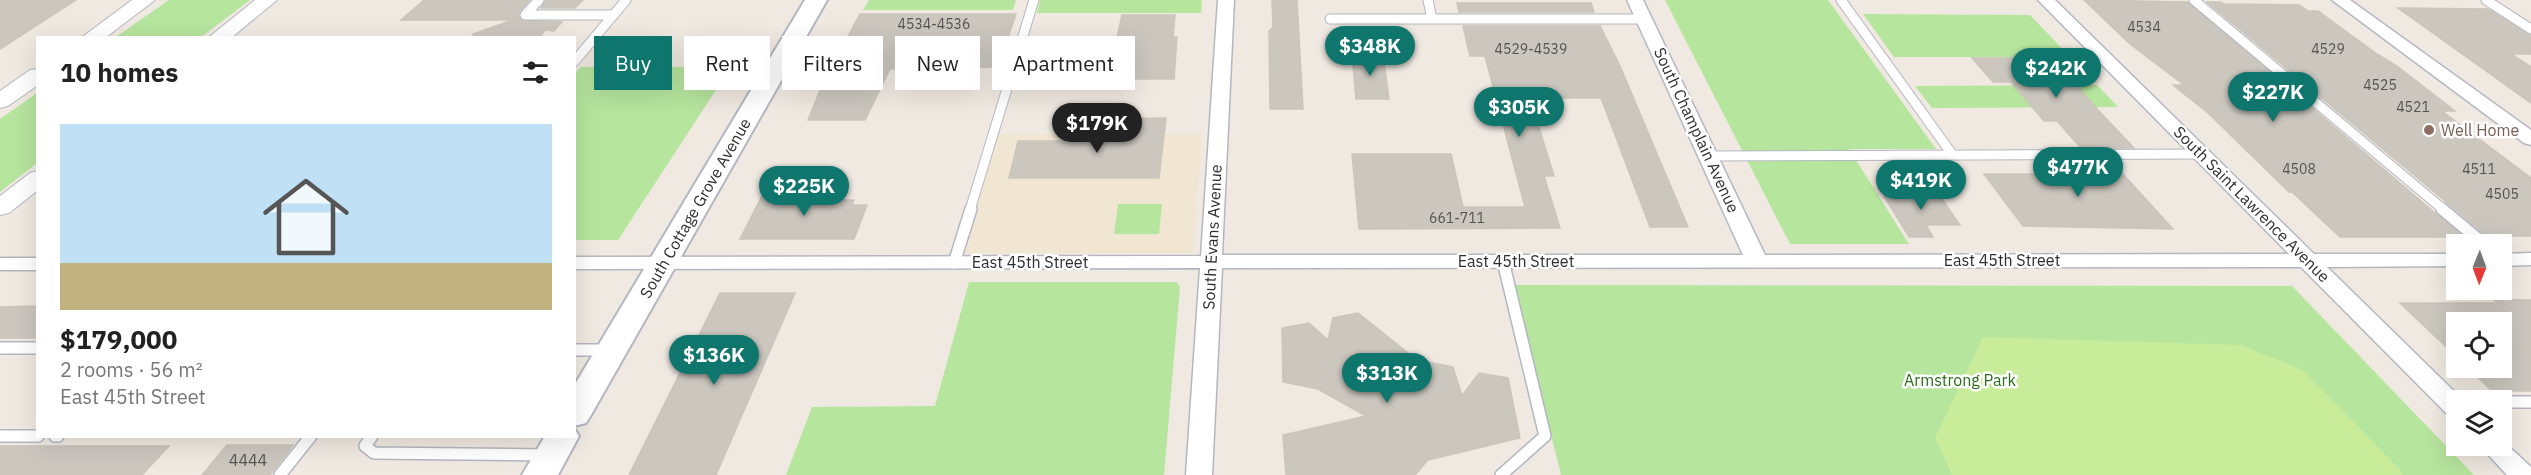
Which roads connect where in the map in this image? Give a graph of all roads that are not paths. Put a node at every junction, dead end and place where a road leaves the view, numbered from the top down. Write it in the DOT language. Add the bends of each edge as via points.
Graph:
graph roads {
  1 [pos="145,0"];
  2 [pos="267,0"];
  3 [pos="539,0"];
  4 [pos="626,0"];
  5 [pos="816,0"];
  6 [pos="1034,0"];
  7 [pos="1226,0"];
  8 [pos="1428,0"];
  9 [pos="1635,0"];
  10 [pos="1841,0"];
  11 [pos="2046,0"];
  12 [pos="2193,0"];
  13 [pos="2340,0"];
  14 [pos="2486,0"];
  15 [pos="614,15"];
  16 [pos="1644,18"];
  17 [pos="1432,19"];
  18 [pos="1330,20"];
  19 [pos="2531,28"];
  20 [pos="94,36"];
  21 [pos="221,36"];
  22 [pos="576,60"];
  23 [pos="36,76"];
  24 [pos="0,101"];
  25 [pos="2531,139"];
  26 [pos="1952,154"];
  27 [pos="2202,154"];
  28 [pos="1710,156"];
  29 [pos="36,180"];
  30 [pos="0,208"];
  31 [pos="2472,234"];
  32 [pos="2307,260"];
  33 [pos="2446,260"];
  34 [pos="2512,260"];
  35 [pos="2531,260"];
  36 [pos="1503,261"];
  37 [pos="1757,261"];
  38 [pos="1211,262"];
  39 [pos="576,263"];
  40 [pos="663,263"];
  41 [pos="954,263"];
  42 [pos="0,264"];
  43 [pos="36,264"];
  44 [pos="0,348"];
  45 [pos="36,348"];
  46 [pos="576,350"];
  47 [pos="612,350"];
  48 [pos="2446,395"];
  49 [pos="2512,402"];
  50 [pos="2531,402"];
  51 [pos="578,405"];
  52 [pos="0,436"];
  53 [pos="36,436"];
  54 [pos="309,438"];
  55 [pos="371,438"];
  56 [pos="551,456"];
  57 [pos="2503,456"];
  58 [pos="280,475"];
  59 [pos="1199,475"];
  60 [pos="1501,475"];
  61 [pos="2523,475"];
  1 -- 20 [label="street"];
  2 -- 21 [label="street"];
  3 -- 15 [label="lane" via="525,15"];
  4 -- 15 [label="lane"];
  5 -- 40 [label="main road, South Cottage Grove Avenue"];
  6 -- 41 [label="lane"];
  7 -- 38 [label="street, South Evans Avenue"];
  8 -- 17 [label="lane"];
  9 -- 16 [label="street, South Champlain Avenue"];
  10 -- 26 [label="lane"];
  11 -- 27 [label="street, South Saint Lawrence Avenue"];
  12 -- 31 [label="lane"];
  13 -- 25 [label="street"];
  14 -- 19 [label="lane"];
  15 -- 22 [label="lane"];
  16 -- 17 [label="lane"];
  16 -- 28 [label="street, South Champlain Avenue"];
  17 -- 18 [label="lane"];
  23 -- 24 [label="street"];
  26 -- 27 [label="lane"];
  26 -- 28 [label="lane"];
  27 -- 32 [label="street, South Saint Lawrence Avenue"];
  28 -- 37 [label="street, South Champlain Avenue"];
  29 -- 30 [label="street"];
  32 -- 33 [label="street, East 45th Street"];
  32 -- 37 [label="street, East 45th Street"];
  32 -- 48 [label="street, South Saint Lawrence Avenue"];
  34 -- 35 [label="street"];
  36 -- 37 [label="street, East 45th Street"];
  36 -- 38 [label="street, East 45th Street"];
  36 -- 60 [label="lane" via="1545,436"];
  38 -- 41 [label="street, East 45th Street"];
  38 -- 59 [label="street, South Evans Avenue"];
  39 -- 40 [label="street, East 45th Street"];
  40 -- 41 [label="street, East 45th Street"];
  40 -- 47 [label="main road, South Cottage Grove Avenue"];
  42 -- 43 [label="street"];
  44 -- 45 [label="lane"];
  46 -- 47 [label="lane"];
  47 -- 51 [label="main road, South Cottage Grove Avenue"];
  49 -- 50 [label="lane"];
  52 -- 53 [label="lane"];
  54 -- 58 [label="lane"];
  55 -- 56 [label="lane" via="365,446 374,453"];
  57 -- 61 [label="street"];
}
